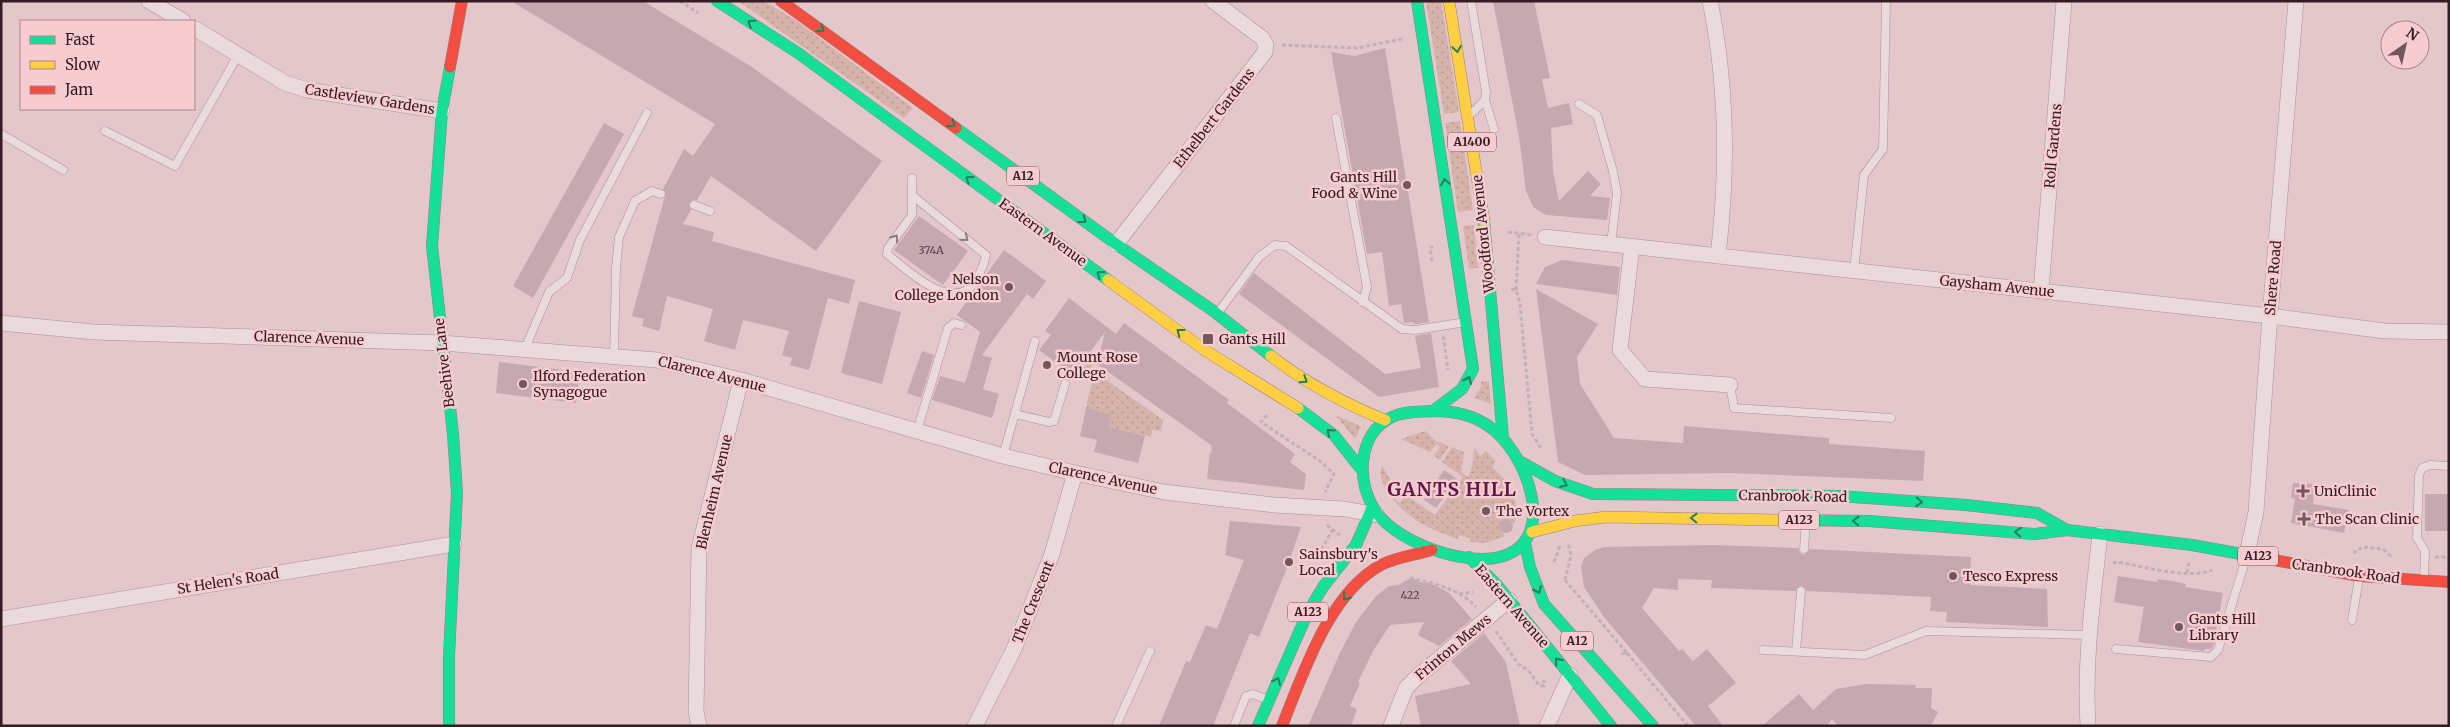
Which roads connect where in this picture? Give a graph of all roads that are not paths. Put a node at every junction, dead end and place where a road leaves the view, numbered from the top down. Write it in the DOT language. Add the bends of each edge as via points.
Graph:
graph roads {
  1 [pos="149,1"];
  2 [pos="462,1"];
  3 [pos="717,1"];
  4 [pos="781,1"];
  5 [pos="1213,1"];
  6 [pos="1417,1"];
  7 [pos="1449,1"];
  8 [pos="1471,1"];
  9 [pos="1710,1"];
  10 [pos="1886,1"];
  11 [pos="2064,1"];
  12 [pos="2296,1"];
  13 [pos="181,20"];
  14 [pos="195,29"];
  15 [pos="238,55"];
  16 [pos="1485,100"];
  17 [pos="1579,104"];
  18 [pos="442,111"];
  19 [pos="646,114"];
  20 [pos="1468,115"];
  21 [pos="1336,118"];
  22 [pos="1494,128"];
  23 [pos="105,131"];
  24 [pos="1,134"];
  25 [pos="63,170"];
  26 [pos="912,178"];
  27 [pos="662,194"];
  28 [pos="914,196"];
  29 [pos="694,205"];
  30 [pos="710,210"];
  31 [pos="1545,237"];
  32 [pos="1116,244"];
  33 [pos="1611,244"];
  34 [pos="1632,246"];
  35 [pos="1718,256"];
  36 [pos="1854,271"];
  37 [pos="2042,291"];
  38 [pos="1363,302"];
  39 [pos="1218,314"];
  40 [pos="2270,316"];
  41 [pos="1467,322"];
  42 [pos="1,323"];
  43 [pos="961,325"];
  44 [pos="2449,332"];
  45 [pos="1035,341"];
  46 [pos="442,343"];
  47 [pos="524,351"];
  48 [pos="614,357"];
  49 [pos="741,380"];
  50 [pos="1065,384"];
  51 [pos="1730,384"];
  52 [pos="1433,411"];
  53 [pos="1015,414"];
  54 [pos="1891,418"];
  55 [pos="1386,420"];
  56 [pos="917,431"];
  57 [pos="1503,438"];
  58 [pos="1003,456"];
  59 [pos="1520,462"];
  60 [pos="2449,466"];
  61 [pos="1360,469"];
  62 [pos="1075,472"];
  63 [pos="1373,513"];
  64 [pos="1806,520"];
  65 [pos="2067,530"];
  66 [pos="1532,532"];
  67 [pos="2100,534"];
  68 [pos="1525,543"];
  69 [pos="454,544"];
  70 [pos="1804,549"];
  71 [pos="1432,550"];
  72 [pos="2247,554"];
  73 [pos="1469,557"];
  74 [pos="2359,576"];
  75 [pos="2424,581"];
  76 [pos="2449,582"];
  77 [pos="1801,591"];
  78 [pos="1509,600"];
  79 [pos="1,619"];
  80 [pos="2352,620"];
  81 [pos="2088,635"];
  82 [pos="2116,649"];
  83 [pos="1763,650"];
  84 [pos="1150,651"];
  85 [pos="1796,652"];
  86 [pos="1570,675"];
  87 [pos="1279,704"];
  88 [pos="449,726"];
  89 [pos="699,726"];
  90 [pos="975,726"];
  91 [pos="1116,726"];
  92 [pos="1234,726"];
  93 [pos="1258,726"];
  94 [pos="1282,726"];
  95 [pos="1390,726"];
  96 [pos="1547,726"];
  97 [pos="1611,726"];
  98 [pos="1653,726"];
  99 [pos="2088,726"];
  1 -- 13 [label="street"];
  2 -- 18 [label="main road, Beehive Lane"];
  61 -- 3 [label="main road, Eastern Avenue / A12, one-way" via="1334,435 1305,412 1206,351 798,53"];
  4 -- 32 [label="main road, A12, one-way"];
  5 -- 32 [label="street, Ethelbert Gardens" via="1262,38 1265,52"];
  41 -- 6 [label="main road, Woodford Avenue / A1400, one-way"];
  7 -- 20 [label="main road, Woodford Avenue / A1400, one-way"];
  8 -- 16 [label="lane"];
  9 -- 35 [label="street" via="1721,78 1724,162"];
  10 -- 36 [label="lane" via="1883,149 1864,175"];
  11 -- 37 [label="street, Roll Gardens"];
  12 -- 40 [label="street, Shere Road"];
  14 -- 15 [label="street, Castleview Gardens"];
  15 -- 18 [label="street, Castleview Gardens" via="285,83 307,90"];
  15 -- 23 [label="lane" via="175,166"];
  16 -- 20 [label="lane" via="1480,108"];
  16 -- 22 [label="lane"];
  17 -- 33 [label="lane" via="1596,115 1614,171 1617,193"];
  18 -- 46 [label="main road, Beehive Lane" via="432,246"];
  19 -- 47 [label="lane" via="580,240 567,278 550,292"];
  20 -- 57 [label="main road, Woodford Avenue / A1400" via="1485,229"];
  21 -- 38 [label="lane" via="1367,287"];
  24 -- 25 [label="lane"];
  26 -- 28 [label="lane"];
  27 -- 48 [label="lane" via="652,191 635,201 619,237"];
  28 -- 28 [label="lane, one-way" via="986,255 973,285 964,294 950,295 938,290 887,254 912,215"];
  29 -- 30 [label="lane"];
  31 -- 33 [label="street, Gaysham Avenue"];
  32 -- 39 [label="main road, A12"];
  33 -- 34 [label="street, Gaysham Avenue"];
  34 -- 35 [label="street, Gaysham Avenue"];
  34 -- 51 [label="street" via="1620,350 1645,379"];
  35 -- 36 [label="street, Gaysham Avenue"];
  36 -- 37 [label="street, Gaysham Avenue"];
  37 -- 40 [label="street, Gaysham Avenue"];
  38 -- 39 [label="lane" via="1286,246 1275,245 1259,257"];
  38 -- 41 [label="lane" via="1402,329"];
  39 -- 55 [label="main road, A12, one-way" via="1301,378 1343,403"];
  40 -- 44 [label="street, Gaysham Avenue" via="2385,331"];
  40 -- 72 [label="street, Shere Road" via="2256,512"];
  52 -- 41 [label="main road, Woodford Avenue / A1400, one-way" via="1455,397 1470,379 1473,369"];
  42 -- 46 [label="street, Clarence Avenue" via="94,332"];
  43 -- 56 [label="lane" via="954,324 948,328"];
  45 -- 53 [label="lane"];
  46 -- 47 [label="street, Clarence Avenue"];
  46 -- 69 [label="main road, Beehive Lane" via="457,493"];
  47 -- 48 [label="street, Clarence Avenue"];
  48 -- 49 [label="street, Clarence Avenue" via="679,364"];
  49 -- 56 [label="street, Clarence Avenue"];
  49 -- 89 [label="street, Blenheim Avenue" via="698,548 696,711"];
  50 -- 53 [label="lane" via="1054,420 1049,422"];
  51 -- 54 [label="lane" via="1734,408"];
  52 -- 55 [label="main road" via="1404,414"];
  52 -- 57 [label="main road" via="1450,411 1478,419"];
  53 -- 58 [label="lane"];
  55 -- 61 [label="main road" via="1368,444"];
  56 -- 58 [label="street, Clarence Avenue"];
  57 -- 59 [label="main road"];
  58 -- 62 [label="street, Clarence Avenue"];
  59 -- 65 [label="main road, Cranbrook Road / A123, one-way" via="1551,479 1593,494 1839,496 1966,505 2037,513"];
  59 -- 66 [label="main road" via="1533,510"];
  60 -- 75 [label="lane" via="2430,465 2422,468 2419,475 2417,538 2425,551"];
  61 -- 63 [label="main road, A12"];
  62 -- 63 [label="street, Clarence Avenue" via="1164,492"];
  62 -- 90 [label="street, The Crescent" via="1048,563 1014,649"];
  63 -- 71 [label="main road" via="1404,536"];
  87 -- 63 [label="main road, A123, one-way" via="1308,612 1323,587 1348,557"];
  65 -- 64 [label="main road, Cranbrook Road / A123, one-way" via="2035,534 1869,521"];
  64 -- 66 [label="main road, Cranbrook Road / A123, one-way" via="1606,517"];
  64 -- 70 [label="lane"];
  65 -- 67 [label="main road, Cranbrook Road / A123"];
  66 -- 68 [label="main road"];
  67 -- 72 [label="main road, Cranbrook Road / A123"];
  67 -- 81 [label="street"];
  68 -- 73 [label="main road" via="1502,557 1484,560"];
  68 -- 98 [label="main road, Eastern Avenue / A12, one-way" via="1544,604"];
  69 -- 79 [label="street, St Helen's Road"];
  69 -- 88 [label="main road, Beehive Lane"];
  71 -- 73 [label="main road"];
  71 -- 87 [label="main road, A123, one-way" via="1381,565 1354,586"];
  72 -- 74 [label="main road, Cranbrook Road / A123"];
  72 -- 82 [label="lane" via="2214,656"];
  73 -- 78 [label="main road, Eastern Avenue / A12"];
  74 -- 75 [label="main road, Cranbrook Road / A123"];
  74 -- 80 [label="lane"];
  75 -- 76 [label="main road, Cranbrook Road / A123"];
  77 -- 85 [label="lane"];
  86 -- 78 [label="main road, Eastern Avenue / A12, one-way"];
  78 -- 95 [label="street, Frinton Mews" via="1489,621 1406,688"];
  81 -- 85 [label="lane" via="1926,631 1865,655"];
  81 -- 99 [label="street"];
  83 -- 85 [label="lane"];
  84 -- 91 [label="lane"];
  86 -- 96 [label="street"];
  86 -- 97 [label="main road, Eastern Avenue / A12"];
  87 -- 92 [label="lane" via="1253,694 1246,696"];
  87 -- 93 [label="main road, A123"];
  87 -- 94 [label="main road, A123"];
}
